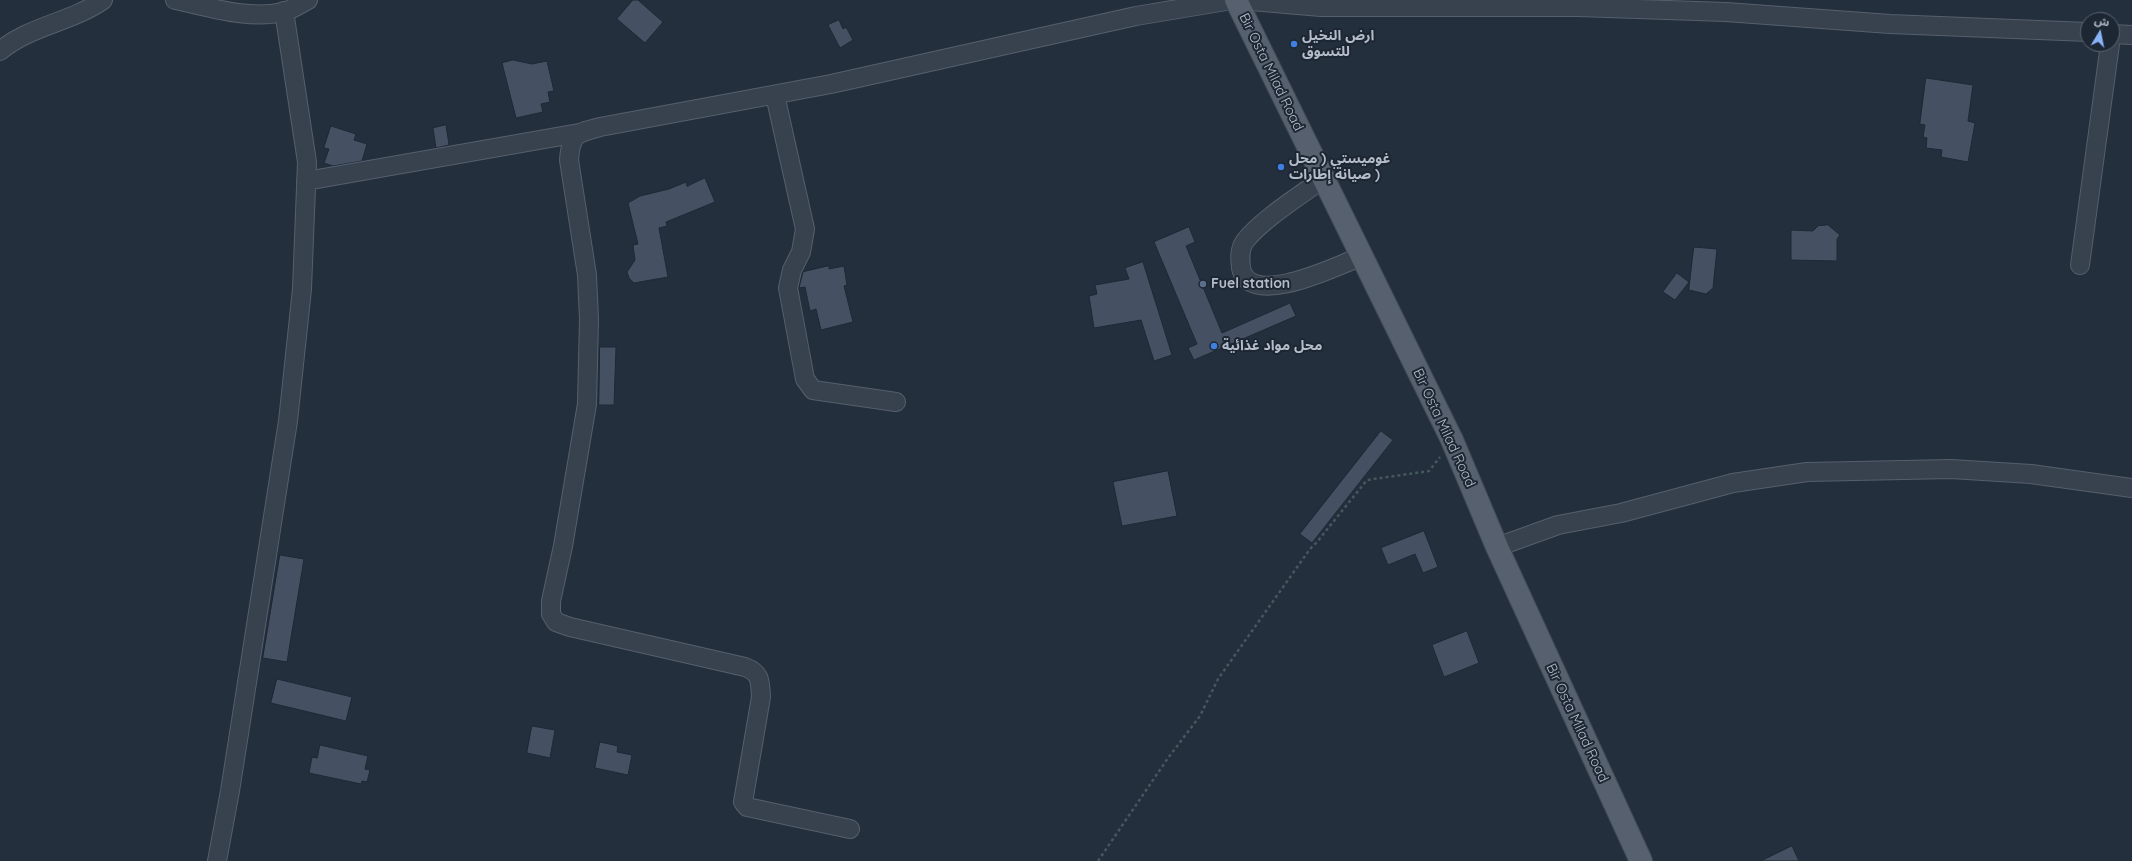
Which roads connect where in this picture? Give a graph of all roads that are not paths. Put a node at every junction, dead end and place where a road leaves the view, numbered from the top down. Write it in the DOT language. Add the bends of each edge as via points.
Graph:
graph roads {
  1 [pos="102,0"];
  2 [pos="175,0"];
  3 [pos="308,0"];
  4 [pos="1232,0"];
  5 [pos="1236,0"];
  6 [pos="1240,0"];
  7 [pos="1751,7"];
  8 [pos="284,11"];
  9 [pos="2080,32"];
  10 [pos="2120,34"];
  11 [pos="2132,34"];
  12 [pos="0,51"];
  13 [pos="2109,52"];
  14 [pos="775,95"];
  15 [pos="579,133"];
  16 [pos="1324,178"];
  17 [pos="306,181"];
  18 [pos="1362,256"];
  19 [pos="2080,264"];
  20 [pos="896,402"];
  21 [pos="2132,488"];
  22 [pos="1497,547"];
  23 [pos="850,829"];
  24 [pos="216,861"];
  25 [pos="1641,861"];
  1 -- 12 [label="street" via="86,10 17,40"];
  2 -- 8 [label="street" via="243,14 263,15"];
  3 -- 8 [label="street"];
  4 -- 14 [label="street" via="1136,16"];
  5 -- 16 [label="main road, Bir Osta Milad Road"];
  6 -- 7 [label="street" via="1321,7"];
  7 -- 9 [label="street" via="1890,24"];
  8 -- 17 [label="street" via="307,162"];
  10 -- 11 [label="street"];
  13 -- 19 [label="street"];
  14 -- 15 [label="street"];
  14 -- 20 [label="street" via="805,228 801,252 792,270 788,288 805,379 813,390"];
  15 -- 17 [label="street"];
  15 -- 23 [label="street" via="570,144 569,160 587,275 590,319 587,404 551,601 551,614 556,622 570,627 745,666 755,671 760,682 760,697 743,802 747,807"];
  16 -- 18 [label="main road, Bir Osta Milad Road"];
  16 -- 18 [label="street" via="1254,232 1244,243 1239,256 1242,271 1252,283 1282,286"];
  17 -- 24 [label="street" via="302,289 288,421 230,791"];
  18 -- 22 [label="main road, Bir Osta Milad Road" via="1452,440"];
  21 -- 22 [label="street" via="2031,474 1951,469 1807,472 1733,483 1621,513 1558,525"];
  22 -- 25 [label="main road, Bir Osta Milad Road"];
}
